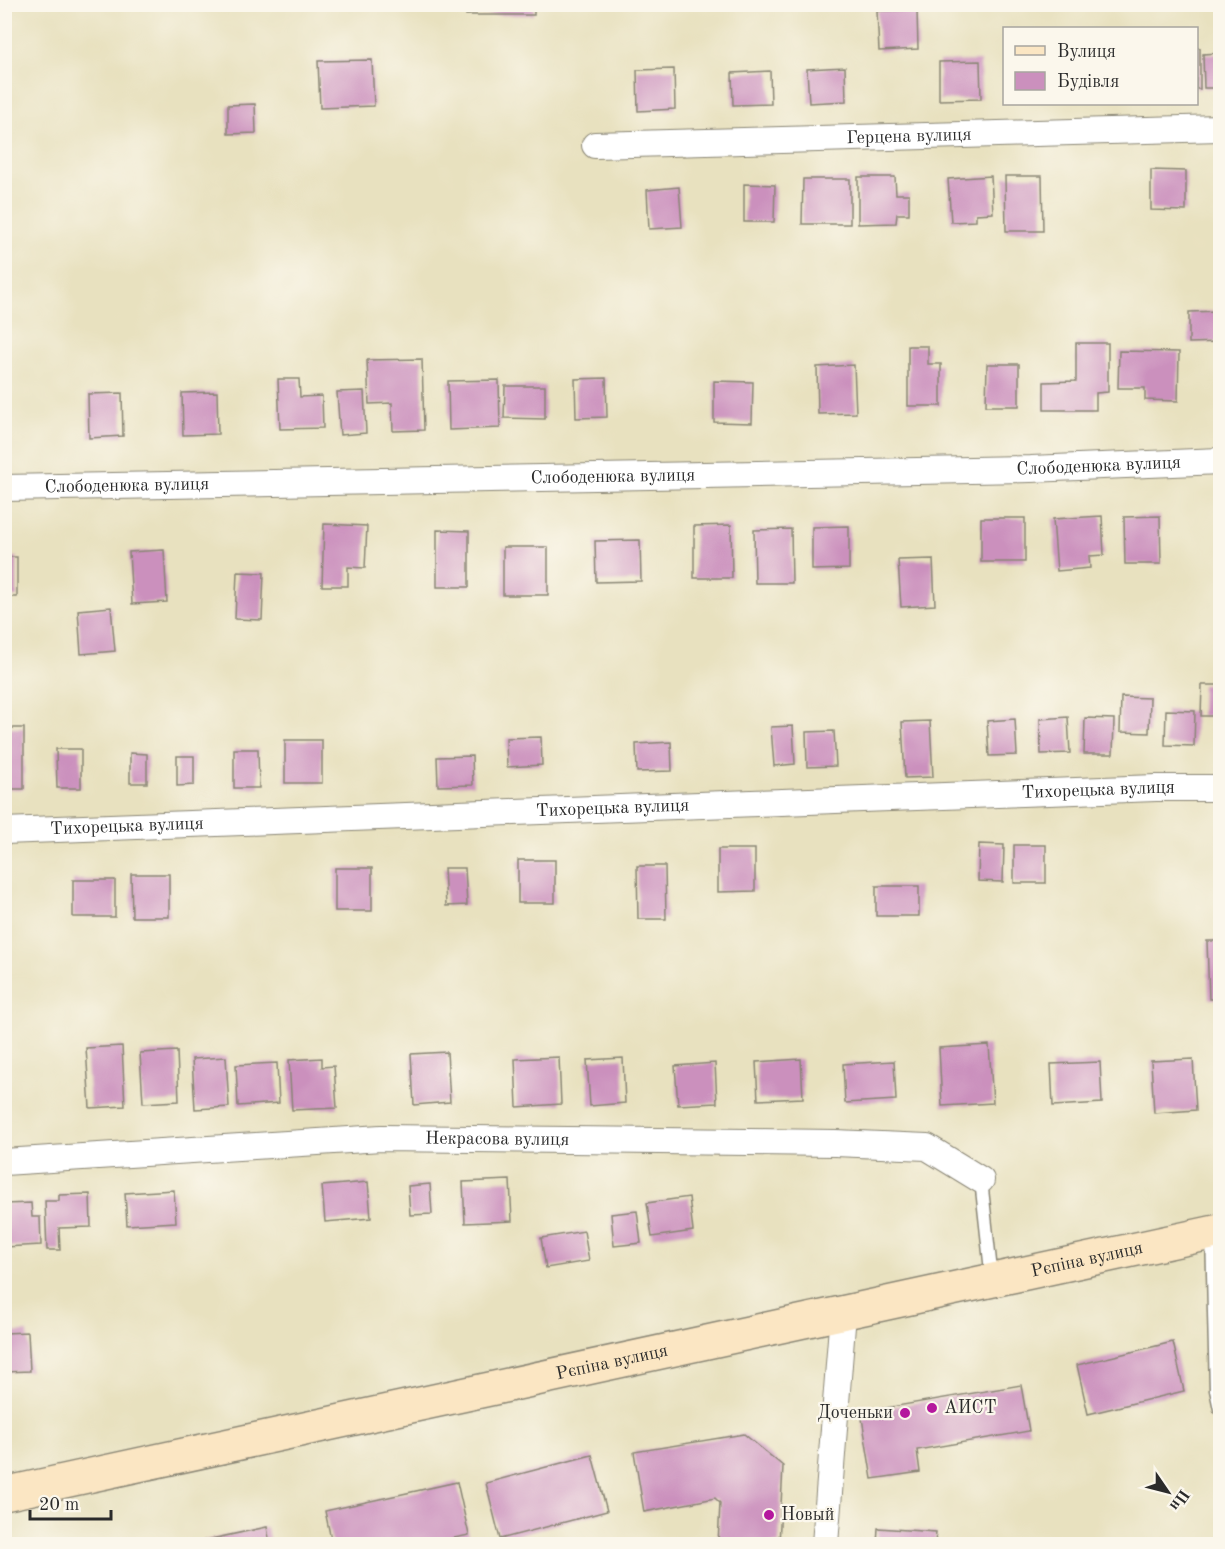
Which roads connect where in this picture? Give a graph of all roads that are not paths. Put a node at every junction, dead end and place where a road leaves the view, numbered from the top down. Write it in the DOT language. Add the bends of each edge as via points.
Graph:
graph roads {
  1 [pos="1221,128"];
  2 [pos="595,146"];
  3 [pos="1221,461"];
  4 [pos="4,488"];
  5 [pos="1221,788"];
  6 [pos="4,831"];
  7 [pos="4,1162"];
  8 [pos="981,1180"];
  9 [pos="1216,1232"];
  10 [pos="992,1281"];
  11 [pos="843,1313"];
  12 [pos="1221,1409"];
  13 [pos="4,1494"];
  14 [pos="825,1545"];
  1 -- 2 [label="street, Герцена вулиця"];
  3 -- 4 [label="street, Слободенюка вулиця" via="1019,469"];
  5 -- 6 [label="street, Тихорецька вулиця"];
  7 -- 8 [label="street, Некрасова вулиця" via="381,1138 835,1143 927,1147"];
  8 -- 10 [label="lane"];
  9 -- 10 [label="street, Рєпіна вулиця"];
  9 -- 12 [label="lane" via="1216,1390"];
  10 -- 11 [label="street, Рєпіна вулиця"];
  11 -- 13 [label="street, Рєпіна вулиця"];
  11 -- 14 [label="street"];
}
